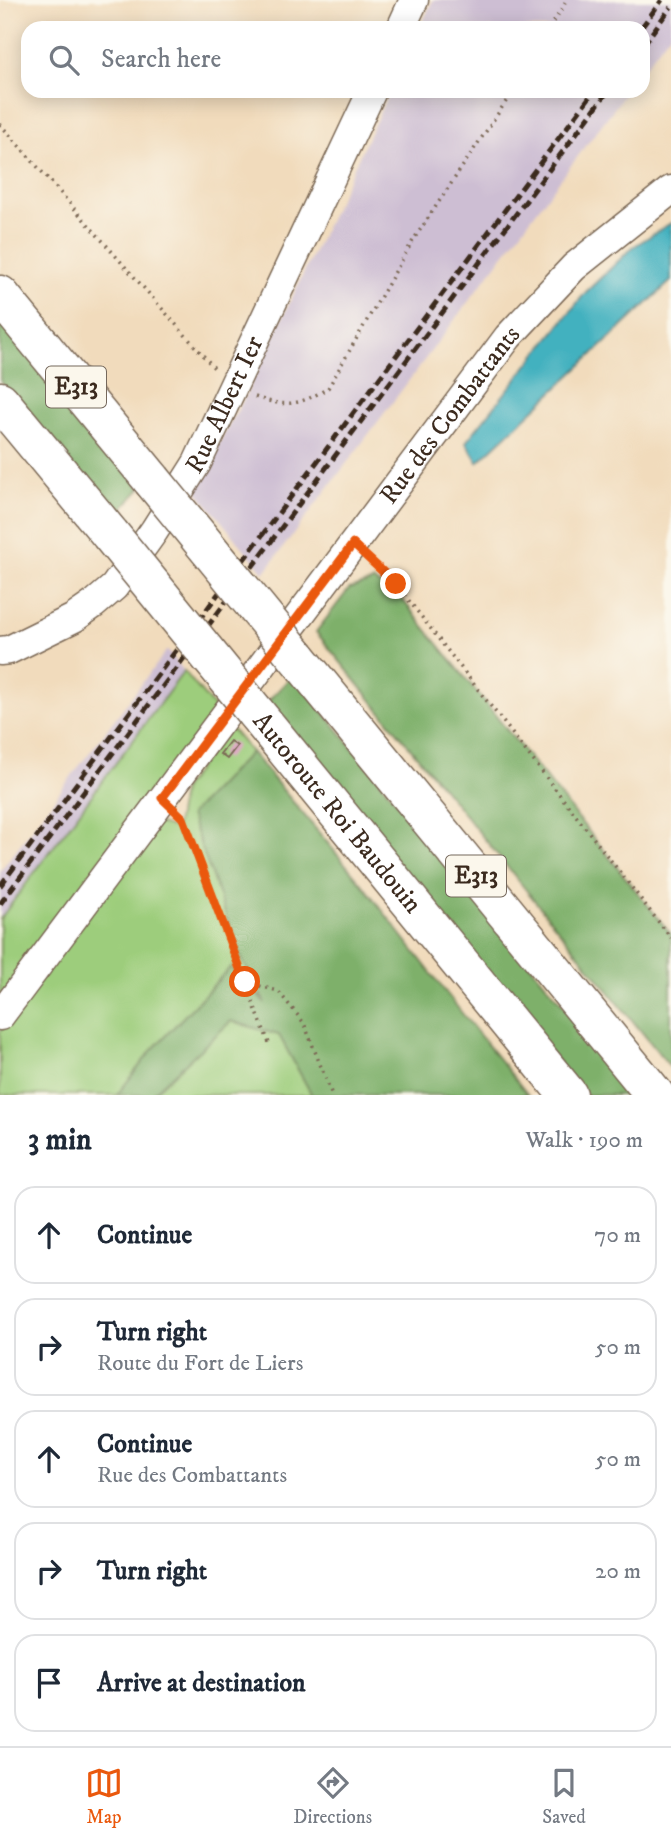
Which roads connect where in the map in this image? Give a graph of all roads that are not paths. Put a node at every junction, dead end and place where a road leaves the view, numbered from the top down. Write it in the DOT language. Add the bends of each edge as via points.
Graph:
graph roads {
  1 [pos="414,0"];
  2 [pos="404,21"];
  3 [pos="369,98"];
  4 [pos="671,190"];
  5 [pos="0,295"];
  6 [pos="0,401"];
  7 [pos="0,651"];
  8 [pos="0,1016"];
  9 [pos="568,1095"];
  10 [pos="655,1095"];
  1 -- 2 [label="street"];
  3 -- 7 [label="street, Rue Albert Ier" via="197,463 154,531 114,587 74,618"];
  4 -- 8 [label="street, Rue des Combattants" via="574,267 508,337"];
  5 -- 10 [label="highway, E313, bridge"];
  6 -- 9 [label="highway, Autoroute Roi Baudouin / E313, bridge"];
}
